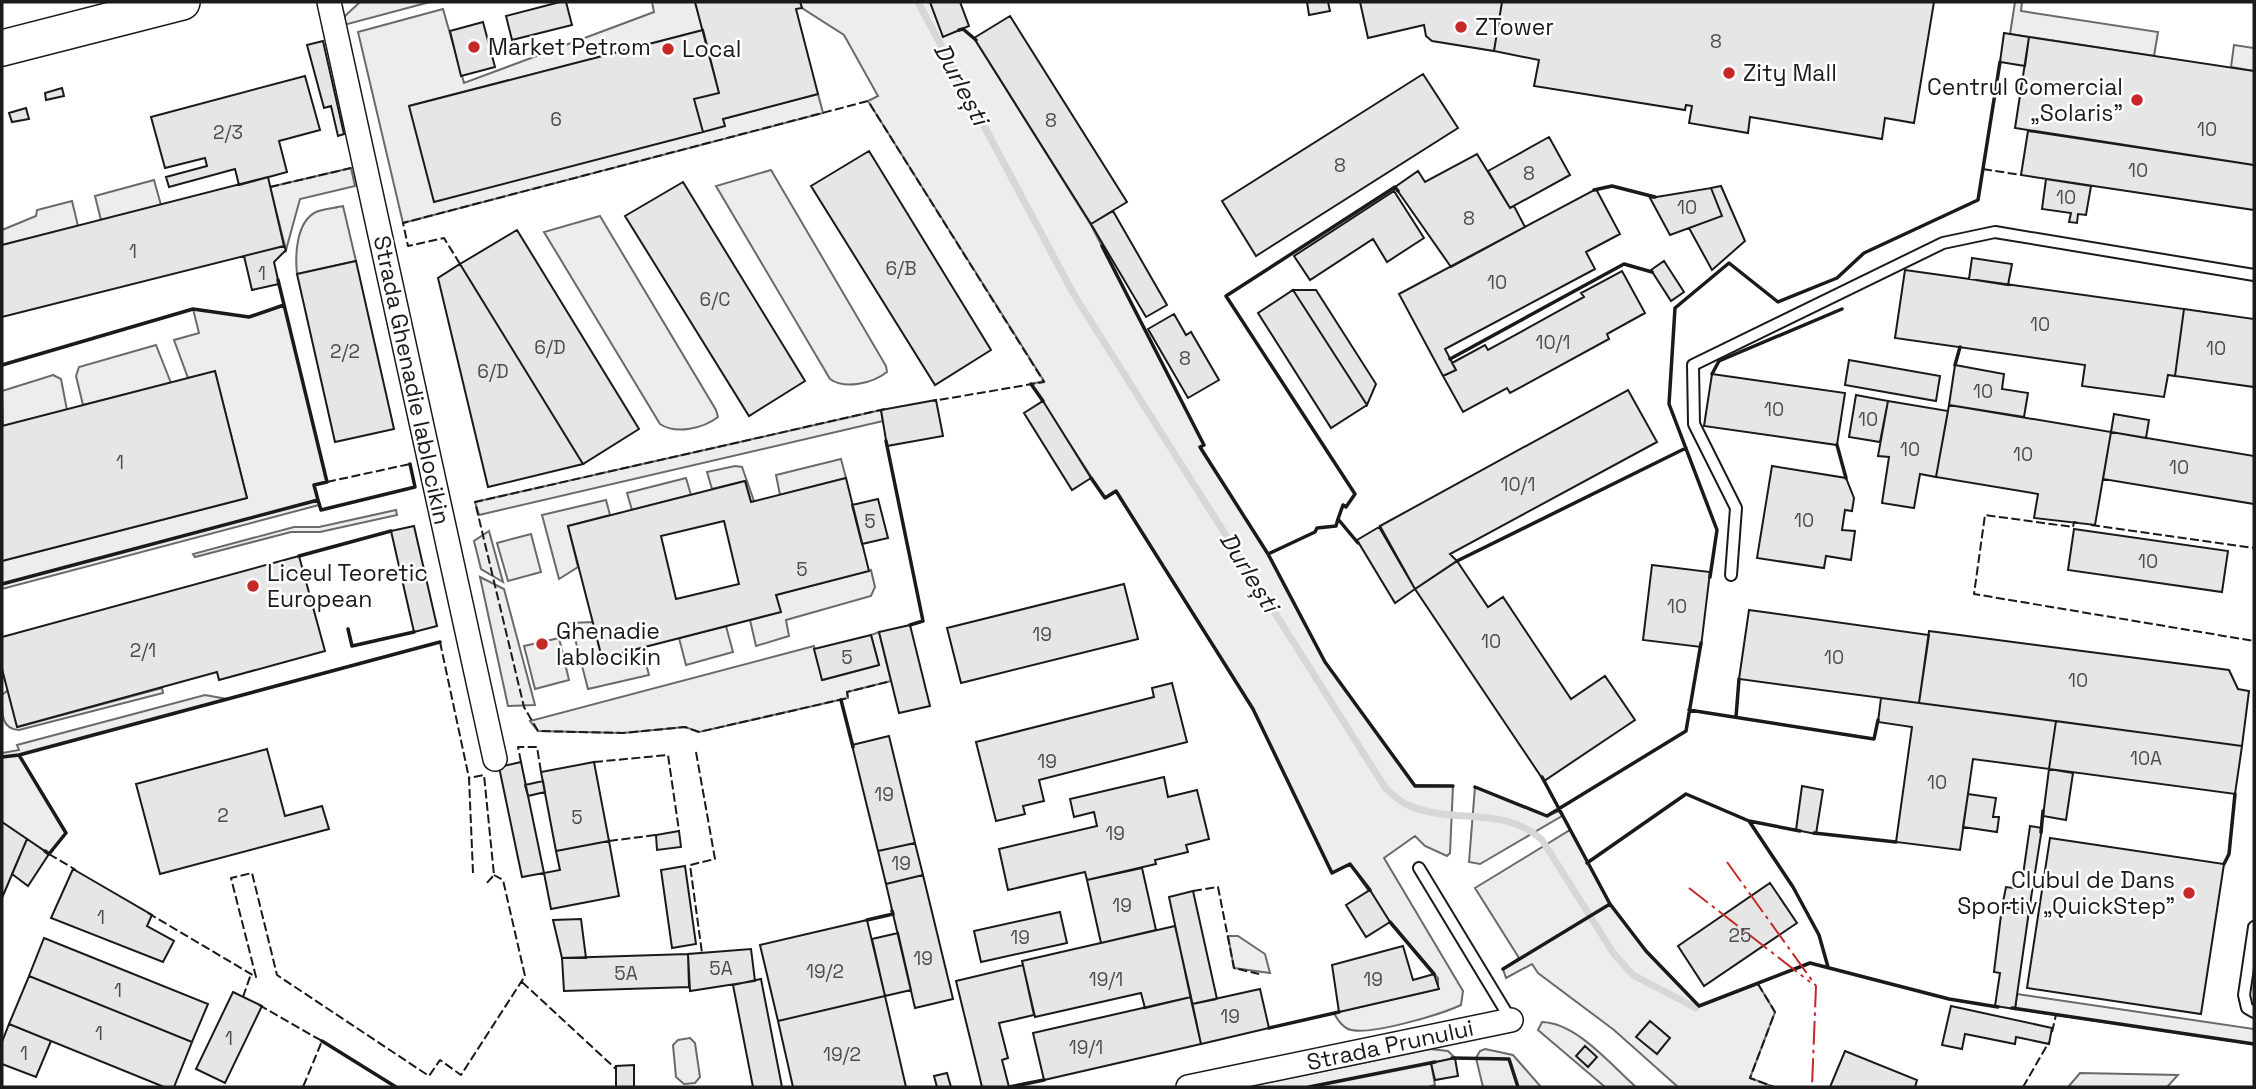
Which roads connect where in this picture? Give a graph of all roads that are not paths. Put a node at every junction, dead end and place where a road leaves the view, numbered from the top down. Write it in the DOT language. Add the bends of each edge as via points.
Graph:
graph roads {
  1 [pos="183,2"];
  2 [pos="329,2"];
  3 [pos="140,7"];
  4 [pos="2,48"];
  5 [pos="2254,275"];
  6 [pos="1731,575"];
  7 [pos="495,759"];
  8 [pos="1419,868"];
  9 [pos="2254,927"];
  10 [pos="2254,1012"];
  11 [pos="1511,1020"];
  12 [pos="1188,1087"];
  1 -- 3 [label="main road"];
  2 -- 7 [label="street, Strada Ghenadie Iablocikin"];
  3 -- 4 [label="main road"];
  5 -- 6 [label="lane" via="1995,232 1943,243 1693,365 1694,424 1736,508"];
  8 -- 11 [label="lane"];
  9 -- 10 [label="lane" via="2244,995 2247,1008"];
  11 -- 12 [label="street, Strada Prunului"];
}
